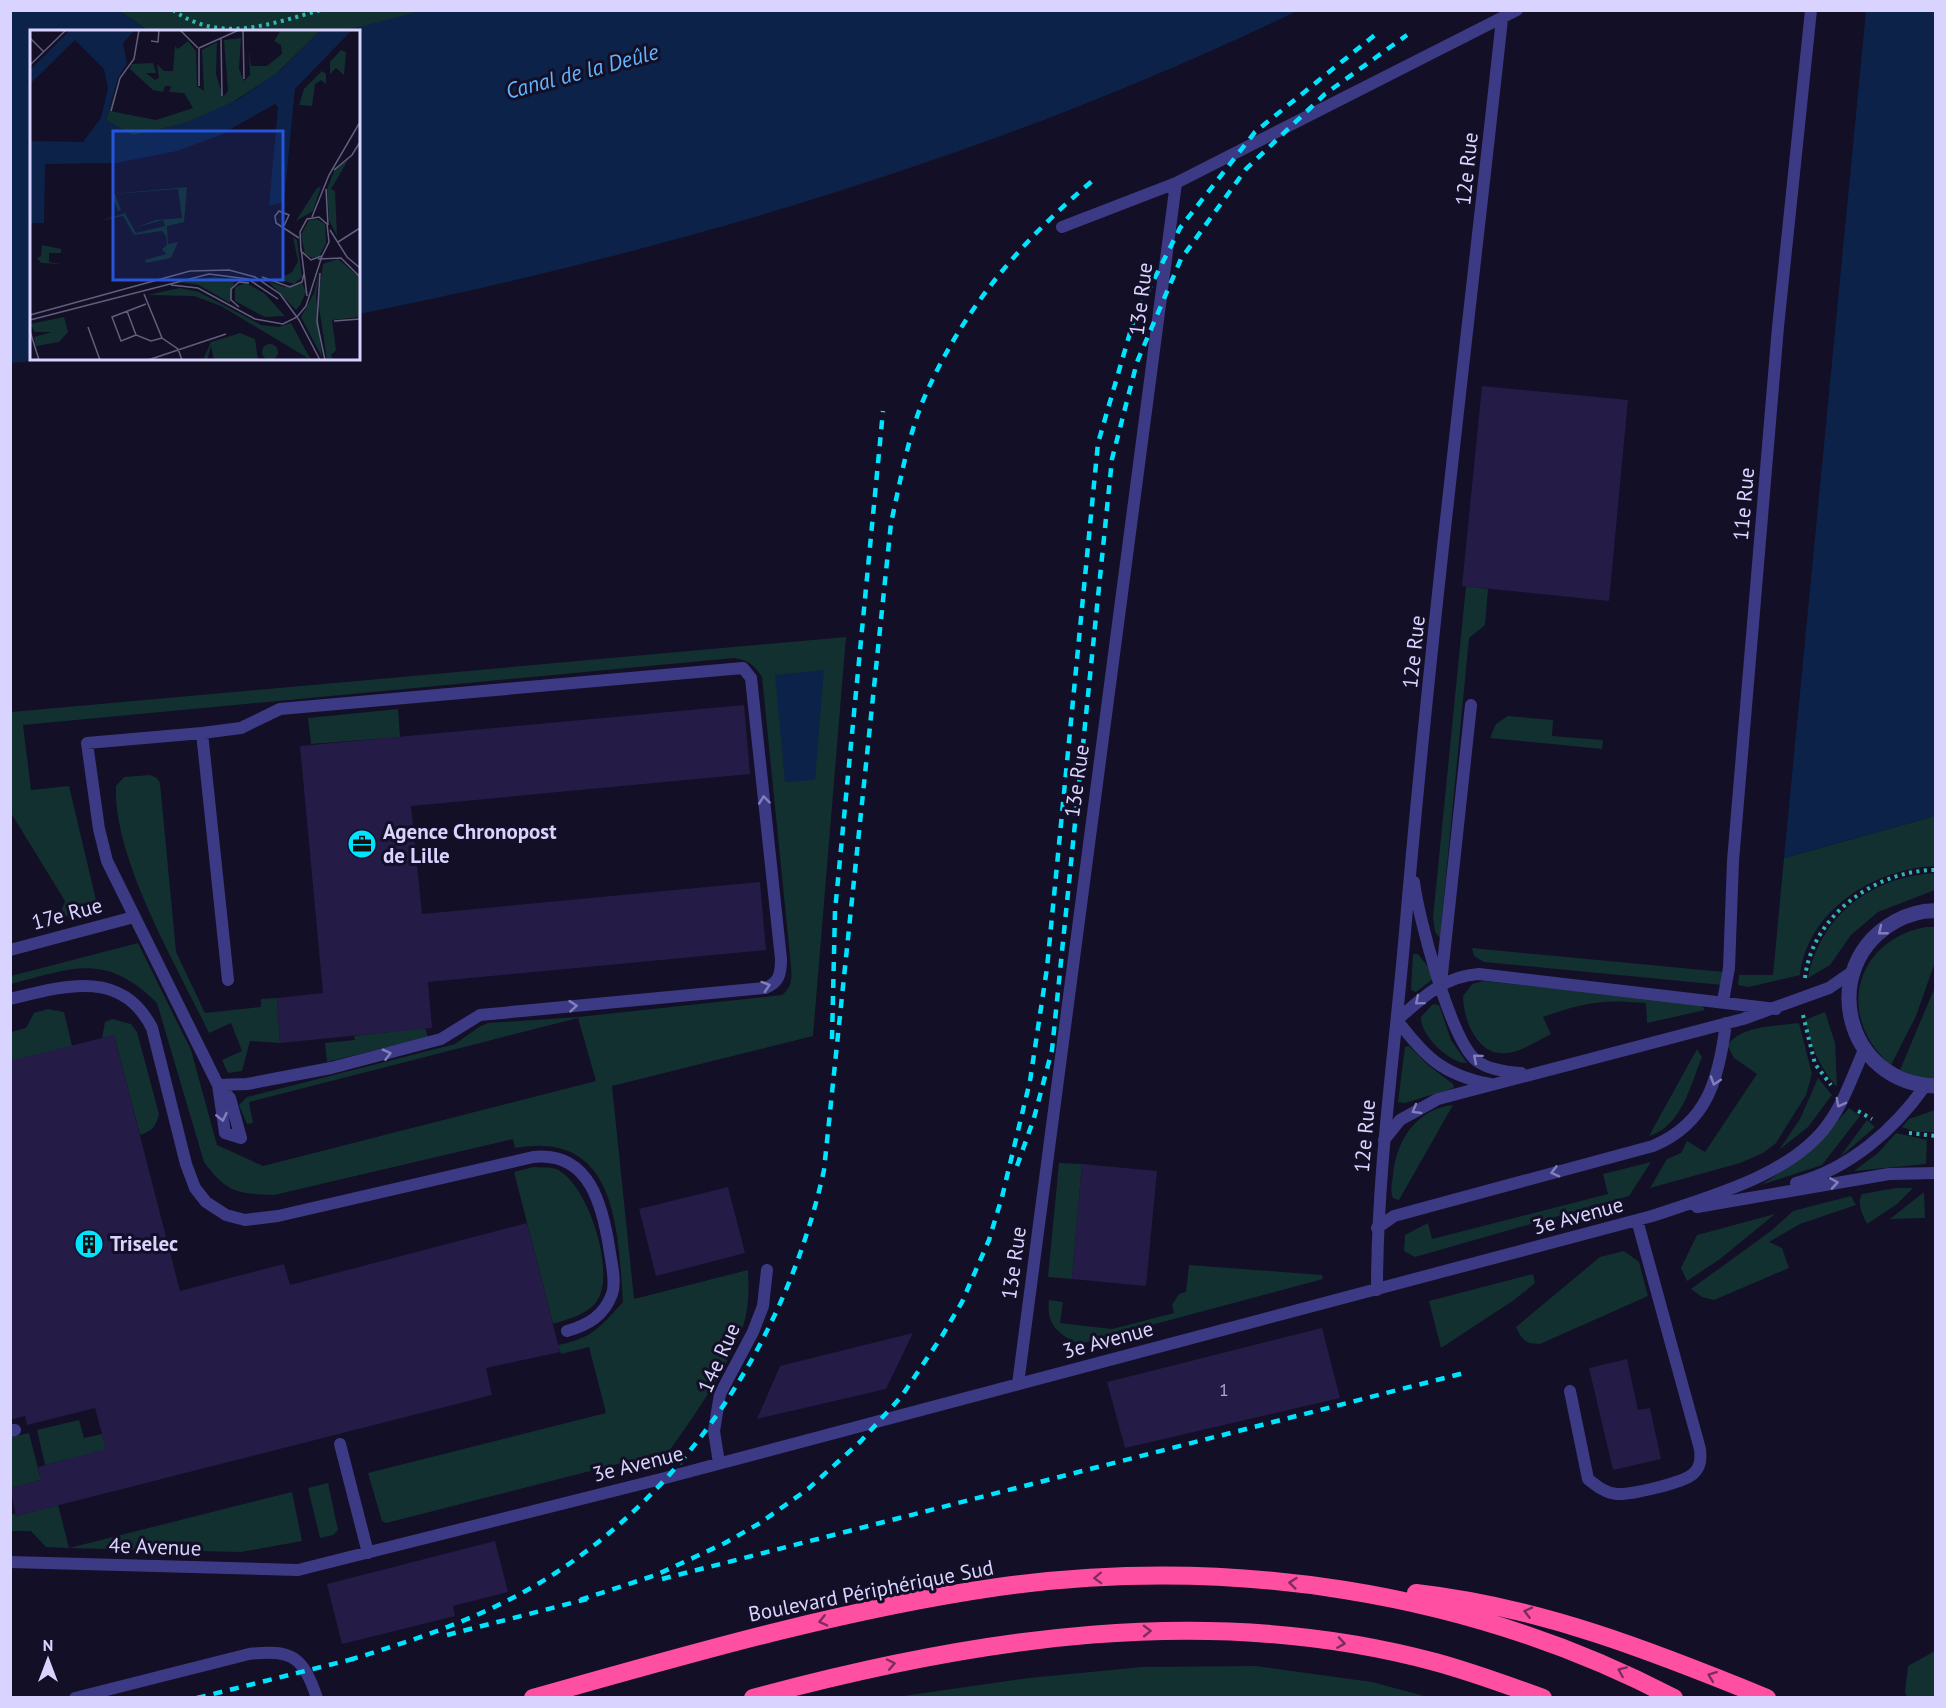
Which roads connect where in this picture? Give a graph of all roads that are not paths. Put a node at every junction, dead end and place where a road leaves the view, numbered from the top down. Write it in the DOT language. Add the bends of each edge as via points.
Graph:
graph roads {
  1 [pos="1517,10"];
  2 [pos="1811,10"];
  3 [pos="1502,19"];
  4 [pos="1176,183"];
  5 [pos="1062,227"];
  6 [pos="1471,705"];
  7 [pos="202,732"];
  8 [pos="1411,858"];
  9 [pos="1935,911"];
  10 [pos="134,917"];
  11 [pos="10,950"];
  12 [pos="1852,972"];
  13 [pos="228,980"];
  14 [pos="1441,983"];
  15 [pos="10,999"];
  16 [pos="1723,1002"];
  17 [pos="1776,1009"];
  18 [pos="1397,1020"];
  19 [pos="1726,1023"];
  20 [pos="1864,1050"];
  21 [pos="1532,1074"];
  22 [pos="1490,1084"];
  23 [pos="1930,1086"];
  24 [pos="1384,1141"];
  25 [pos="1935,1173"];
  26 [pos="1749,1197"];
  27 [pos="1652,1216"];
  28 [pos="1637,1220"];
  29 [pos="1377,1228"];
  30 [pos="767,1270"];
  31 [pos="1377,1290"];
  32 [pos="567,1331"];
  33 [pos="1017,1384"];
  34 [pos="1570,1391"];
  35 [pos="340,1444"];
  36 [pos="720,1463"];
  37 [pos="368,1553"];
  38 [pos="10,1562"];
  39 [pos="298,1570"];
  40 [pos="1326,1586"];
  41 [pos="75,1698"];
  42 [pos="317,1698"];
  43 [pos="532,1698"];
  44 [pos="753,1698"];
  45 [pos="1543,1698"];
  46 [pos="1674,1698"];
  47 [pos="1767,1698"];
  1 -- 3 [label="lane"];
  2 -- 16 [label="lane, 11e Rue" via="1778,327 1733,861 1729,968"];
  3 -- 4 [label="lane"];
  3 -- 8 [label="lane, 12e Rue"];
  4 -- 5 [label="lane"];
  4 -- 33 [label="lane, 13e Rue"];
  6 -- 14 [label="lane"];
  7 -- 10 [label="lane" via="87,743 107,861"];
  10 -- 7 [label="lane, one-way" via="218,1085 247,1084 331,1068 441,1039 480,1015 765,988 774,985 781,970 751,678 742,668 280,709 241,728"];
  7 -- 13 [label="lane"];
  8 -- 14 [label="lane" via="1416,900"];
  8 -- 18 [label="lane, 12e Rue"];
  9 -- 12 [label="street, one-way" via="1905,916 1882,929 1864,948"];
  10 -- 11 [label="lane, 17e Rue"];
  12 -- 17 [label="lane" via="1829,988"];
  12 -- 20 [label="street" via="1848,999 1852,1026"];
  14 -- 16 [label="lane" via="1460,975 1479,974"];
  14 -- 18 [label="lane, one-way"];
  21 -- 14 [label="lane, one-way" via="1496,1069 1476,1060 1458,1033"];
  15 -- 32 [label="lane" via="64,986 89,985 131,998 144,1011 152,1028 195,1188 206,1202 226,1215 245,1220 278,1216 533,1157 562,1158 588,1182 599,1203 613,1292 592,1321"];
  16 -- 17 [label="lane"];
  17 -- 19 [label="lane"];
  18 -- 22 [label="lane" via="1431,1061 1450,1073"];
  18 -- 24 [label="lane, 12e Rue"];
  19 -- 21 [label="lane"];
  19 -- 29 [label="lane, one-way" via="1721,1063 1712,1092 1673,1138 1394,1216"];
  20 -- 23 [label="street" via="1881,1068 1902,1080"];
  20 -- 27 [label="lane, 3e Avenue, one-way" via="1828,1125 1807,1146 1773,1169"];
  21 -- 22 [label="lane"];
  22 -- 24 [label="lane, one-way" via="1415,1109 1400,1120"];
  23 -- 26 [label="lane" via="1907,1112 1858,1154 1802,1182"];
  24 -- 29 [label="lane, 12e Rue"];
  26 -- 25 [label="lane, one-way" via="1889,1174"];
  26 -- 27 [label="lane"];
  27 -- 28 [label="lane, 3e Avenue"];
  28 -- 31 [label="lane, 3e Avenue"];
  28 -- 34 [label="lane" via="1701,1463 1693,1475 1677,1482 1619,1494 1604,1491 1588,1479"];
  29 -- 31 [label="lane, 12e Rue"];
  30 -- 36 [label="lane, 14e Rue" via="763,1306 720,1394 714,1431"];
  31 -- 33 [label="lane, 3e Avenue"];
  33 -- 36 [label="lane, 3e Avenue"];
  35 -- 37 [label="lane"];
  36 -- 37 [label="lane, 3e Avenue"];
  37 -- 39 [label="lane, 3e Avenue"];
  38 -- 39 [label="lane, 4e Avenue"];
  40 -- 43 [label="highway, Boulevard Périphérique Sud, one-way" via="1158,1576 1000,1587 805,1625"];
  46 -- 40 [label="highway, Boulevard Périphérique Sud, one-way" via="1631,1675 1526,1634 1408,1600"];
  47 -- 40 [label="highway, one-way" via="1533,1613 1456,1598"];
  41 -- 42 [label="lane" via="270,1651 294,1657 308,1670"];
  44 -- 45 [label="highway, one-way" via="920,1658 1040,1639 1142,1630 1258,1634 1376,1648 1434,1662"];
}
